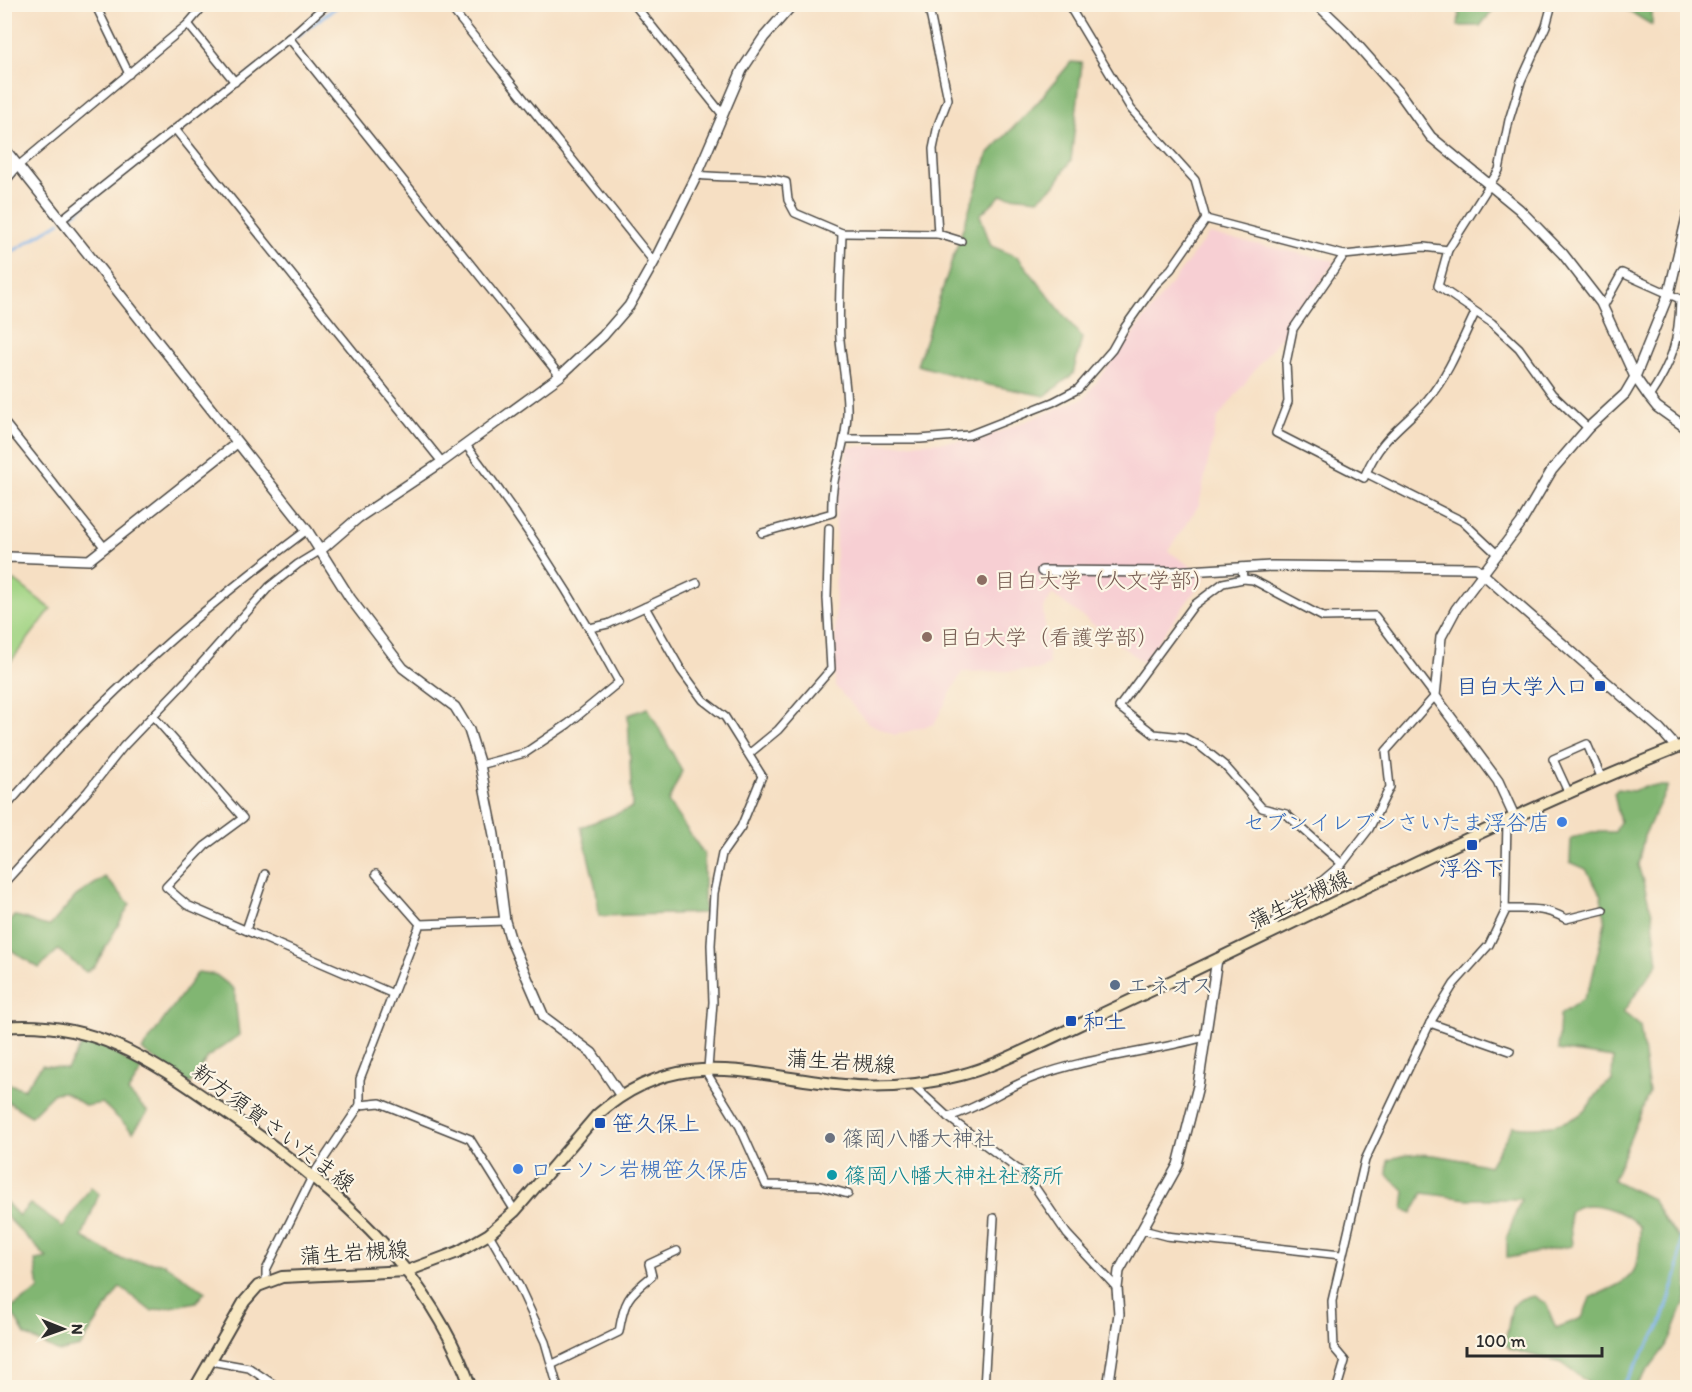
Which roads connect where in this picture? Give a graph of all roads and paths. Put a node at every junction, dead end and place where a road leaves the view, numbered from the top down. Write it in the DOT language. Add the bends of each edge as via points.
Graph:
graph roads {
  1 [pos="95,4"];
  2 [pos="205,4"];
  3 [pos="327,4"];
  4 [pos="448,4"];
  5 [pos="633,4"];
  6 [pos="793,4"];
  7 [pos="928,4"];
  8 [pos="1068,4"];
  9 [pos="1317,4"];
  10 [pos="1552,4"];
  11 [pos="188,24"];
  12 [pos="289,38"];
  13 [pos="129,74"];
  14 [pos="235,82"];
  15 [pos="723,115"];
  16 [pos="176,129"];
  17 [pos="4,148"];
  18 [pos="18,166"];
  19 [pos="4,169"];
  20 [pos="697,175"];
  21 [pos="4,183"];
  22 [pos="1490,186"];
  23 [pos="1688,213"];
  24 [pos="1206,219"];
  25 [pos="62,220"];
  26 [pos="842,233"];
  27 [pos="938,234"];
  28 [pos="961,241"];
  29 [pos="1448,250"];
  30 [pos="1344,255"];
  31 [pos="654,262"];
  32 [pos="1669,293"];
  33 [pos="1603,307"];
  34 [pos="1475,313"];
  35 [pos="1678,337"];
  36 [pos="1688,339"];
  37 [pos="560,376"];
  38 [pos="1635,377"];
  39 [pos="1649,397"];
  40 [pos="4,422"];
  41 [pos="1588,428"];
  42 [pos="1688,429"];
  43 [pos="846,439"];
  44 [pos="237,442"];
  45 [pos="466,445"];
  46 [pos="442,462"];
  47 [pos="1366,473"];
  48 [pos="829,528"];
  49 [pos="307,530"];
  50 [pos="762,532"];
  51 [pos="105,548"];
  52 [pos="321,550"];
  53 [pos="1497,554"];
  54 [pos="4,560"];
  55 [pos="1242,567"];
  56 [pos="1042,572"];
  57 [pos="1483,572"];
  58 [pos="1243,579"];
  59 [pos="697,583"];
  60 [pos="645,608"];
  61 [pos="590,628"];
  62 [pos="1434,696"];
  63 [pos="153,716"];
  64 [pos="1688,743"];
  65 [pos="1676,747"];
  66 [pos="750,753"];
  67 [pos="480,765"];
  68 [pos="1602,779"];
  69 [pos="1569,794"];
  70 [pos="4,809"];
  71 [pos="1511,819"];
  72 [pos="1342,864"];
  73 [pos="265,874"];
  74 [pos="376,874"];
  75 [pos="4,883"];
  76 [pos="1505,909"];
  77 [pos="1603,910"];
  78 [pos="505,921"];
  79 [pos="420,924"];
  80 [pos="246,930"];
  81 [pos="1265,936"];
  82 [pos="1217,959"];
  83 [pos="391,993"];
  84 [pos="1430,1023"];
  85 [pos="4,1027"];
  86 [pos="1205,1037"];
  87 [pos="1510,1051"];
  88 [pos="708,1069"];
  89 [pos="913,1085"];
  90 [pos="621,1096"];
  91 [pos="360,1105"];
  92 [pos="948,1117"];
  93 [pos="313,1175"];
  94 [pos="848,1194"];
  95 [pos="515,1211"];
  96 [pos="994,1218"];
  97 [pos="1143,1230"];
  98 [pos="489,1234"];
  99 [pos="677,1251"];
  100 [pos="1341,1255"];
  101 [pos="407,1272"];
  102 [pos="266,1281"];
  103 [pos="1117,1288"];
  104 [pos="210,1361"];
  105 [pos="553,1364"];
  106 [pos="195,1388"];
  107 [pos="279,1388"];
  108 [pos="471,1388"];
  109 [pos="558,1388"];
  110 [pos="984,1388"];
  111 [pos="1108,1388"];
  112 [pos="1337,1388"];
  1 -- 13 [label="street"];
  2 -- 11 [label="street"];
  3 -- 12 [label="street"];
  4 -- 31 [label="street"];
  5 -- 15 [label="street"];
  6 -- 15 [label="street" via="742,70"];
  7 -- 27 [label="street" via="948,99 933,149"];
  8 -- 24 [label="street" via="1131,109 1195,180"];
  9 -- 22 [label="street" via="1398,91 1431,137"];
  10 -- 22 [label="street" via="1521,81 1499,170"];
  11 -- 13 [label="street"];
  11 -- 14 [label="street"];
  12 -- 14 [label="street"];
  12 -- 37 [label="street"];
  13 -- 18 [label="street"];
  14 -- 16 [label="street"];
  15 -- 20 [label="street"];
  16 -- 25 [label="street"];
  16 -- 46 [label="street"];
  17 -- 18 [label="street"];
  18 -- 19 [label="street"];
  18 -- 21 [label="street"];
  18 -- 25 [label="street"];
  20 -- 26 [label="street" via="749,176 786,182 788,200 795,213"];
  20 -- 31 [label="street"];
  22 -- 29 [label="street"];
  22 -- 33 [label="street" via="1532,220"];
  23 -- 32 [label="street"];
  24 -- 30 [label="street"];
  24 -- 43 [label="street" via="1112,350 1078,389 969,435"];
  25 -- 44 [label="street"];
  26 -- 27 [label="street"];
  26 -- 43 [label="street" via="840,338 846,382"];
  27 -- 28 [label="street"];
  29 -- 30 [label="street" via="1424,247"];
  29 -- 34 [label="street" via="1438,286"];
  30 -- 47 [label="street" via="1293,329 1286,363 1287,402 1276,433 1364,478"];
  31 -- 37 [label="street" via="629,306 584,357"];
  32 -- 33 [label="street" via="1622,273"];
  32 -- 35 [label="street" via="1680,299"];
  32 -- 38 [label="street"];
  33 -- 38 [label="street"];
  34 -- 41 [label="street" via="1519,348 1552,394"];
  34 -- 47 [label="street" via="1446,374 1427,399 1384,440"];
  35 -- 36 [label="street"];
  35 -- 39 [label="street" via="1666,370"];
  37 -- 45 [label="street"];
  38 -- 39 [label="street"];
  38 -- 41 [label="street" via="1625,394"];
  39 -- 42 [label="street"];
  40 -- 51 [label="street"];
  41 -- 53 [label="street" via="1552,470 1521,523"];
  43 -- 50 [label="street" via="831,489 832,513"];
  44 -- 49 [label="street"];
  44 -- 51 [label="street"];
  45 -- 46 [label="street"];
  45 -- 61 [label="street" via="518,514"];
  46 -- 52 [label="street" via="358,518"];
  47 -- 53 [label="street" via="1462,521"];
  48 -- 66 [label="street" via="831,669 778,730"];
  49 -- 52 [label="street"];
  49 -- 70 [label="street" via="206,610 97,708"];
  51 -- 54 [label="street" via="89,560"];
  52 -- 63 [label="street" via="269,587"];
  52 -- 67 [label="street" via="350,598 403,668 455,707 469,730"];
  53 -- 57 [label="street"];
  55 -- 56 [label="street"];
  55 -- 57 [label="street" via="1467,567"];
  55 -- 58 [label="street"];
  57 -- 62 [label="street" via="1441,637"];
  57 -- 65 [label="street"];
  58 -- 62 [label="street" via="1323,617 1375,616"];
  58 -- 72 [label="street" via="1223,584 1194,604 1119,707 1154,734 1183,737 1200,746 1225,766 1262,808 1286,814"];
  59 -- 60 [label="street"];
  60 -- 61 [label="street"];
  60 -- 66 [label="street" via="681,670 703,700 725,717"];
  61 -- 67 [label="street" via="619,682 525,753"];
  62 -- 71 [label="street" via="1498,781"];
  62 -- 72 [label="street" via="1386,751 1390,787 1369,829"];
  63 -- 75 [label="street"];
  63 -- 80 [label="street" via="243,818 205,846 166,887 187,905"];
  64 -- 65 [label="main road, 蒲生岩槻線"];
  65 -- 68 [label="main road, 蒲生岩槻線"];
  66 -- 88 [label="street" via="762,776 741,827 722,854 714,893"];
  67 -- 78 [label="street" via="498,857"];
  68 -- 69 [label="main road, 蒲生岩槻線"];
  68 -- 69 [label="street" via="1587,744 1570,751 1553,759"];
  69 -- 71 [label="main road, 蒲生岩槻線"];
  71 -- 76 [label="street"];
  71 -- 81 [label="main road, 蒲生岩槻線"];
  72 -- 81 [label="street" via="1282,909"];
  73 -- 80 [label="street"];
  74 -- 79 [label="street"];
  76 -- 77 [label="street" via="1541,908 1566,920"];
  76 -- 84 [label="street" via="1489,945 1454,984"];
  78 -- 79 [label="street"];
  78 -- 90 [label="street" via="544,1017 592,1053"];
  79 -- 83 [label="street"];
  80 -- 83 [label="street"];
  81 -- 82 [label="main road, 蒲生岩槻線"];
  82 -- 86 [label="street"];
  82 -- 89 [label="main road, 蒲生岩槻線" via="997,1063"];
  83 -- 91 [label="street" via="360,1079"];
  84 -- 87 [label="street"];
  84 -- 100 [label="street" via="1365,1160"];
  85 -- 93 [label="main road, 新方須賀さいたま線" via="57,1027 124,1047 178,1079"];
  86 -- 92 [label="street" via="1058,1069 1034,1077 972,1110"];
  86 -- 97 [label="street" via="1190,1126 1178,1165"];
  88 -- 89 [label="main road, 蒲生岩槻線" via="847,1085"];
  88 -- 90 [label="main road, 蒲生岩槻線" via="662,1076"];
  88 -- 94 [label="street" via="766,1185 820,1186"];
  89 -- 92 [label="street"];
  90 -- 95 [label="main road, 蒲生岩槻線" via="597,1115"];
  91 -- 93 [label="street"];
  91 -- 95 [label="street" via="380,1103 470,1139"];
  92 -- 103 [label="street" via="1028,1177 1067,1234"];
  93 -- 101 [label="main road, 新方須賀さいたま線" via="370,1227"];
  93 -- 102 [label="street" via="266,1270"];
  95 -- 98 [label="main road, 蒲生岩槻線"];
  96 -- 110 [label="street"];
  97 -- 100 [label="street" via="1166,1236"];
  97 -- 103 [label="street" via="1119,1271"];
  98 -- 101 [label="main road, 蒲生岩槻線" via="458,1252"];
  98 -- 105 [label="street" via="519,1286"];
  99 -- 105 [label="street" via="650,1264 652,1276 630,1294 619,1332"];
  100 -- 112 [label="street" via="1331,1312 1334,1348 1345,1361"];
  101 -- 102 [label="main road, 蒲生岩槻線"];
  101 -- 108 [label="main road, 新方須賀さいたま線" via="445,1332"];
  102 -- 104 [label="main road" via="244,1302"];
  103 -- 111 [label="street" via="1119,1314"];
  104 -- 106 [label="main road"];
  104 -- 107 [label="street" via="249,1368"];
  105 -- 109 [label="street"];
}
